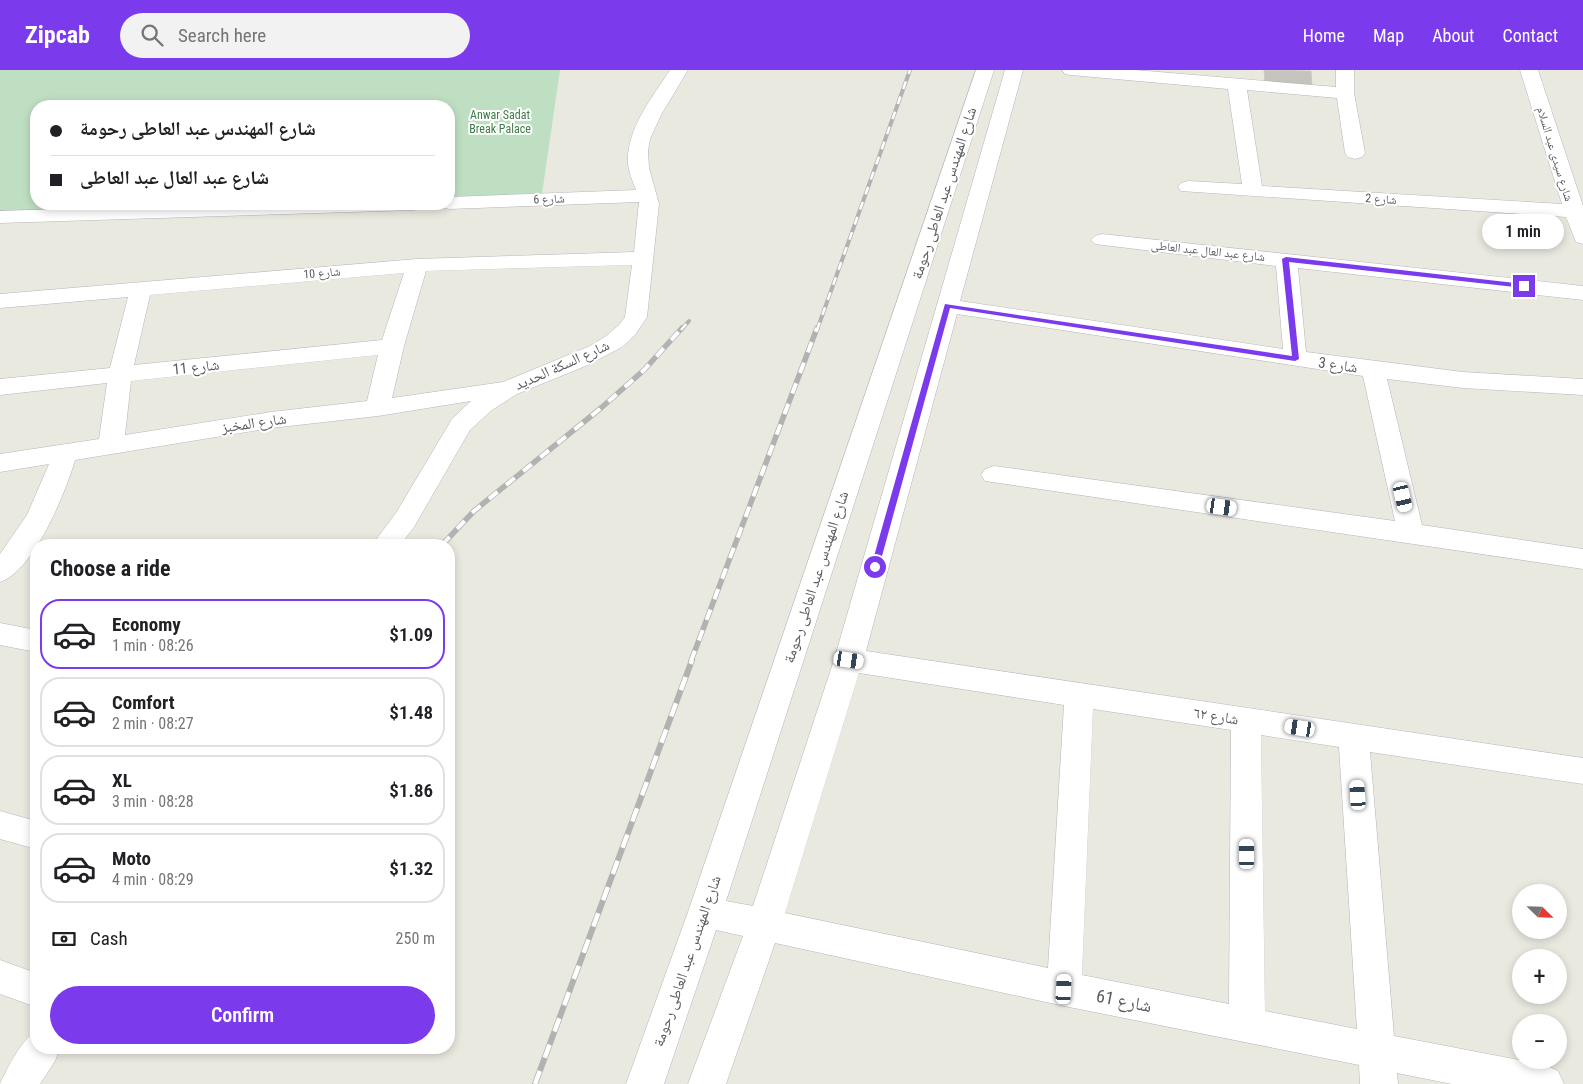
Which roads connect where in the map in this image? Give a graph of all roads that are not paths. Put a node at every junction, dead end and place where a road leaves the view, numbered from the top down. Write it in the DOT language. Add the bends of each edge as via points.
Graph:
graph roads {
  1 [pos="679,70"];
  2 [pos="985,70"];
  3 [pos="1014,70"];
  4 [pos="1071,70"];
  5 [pos="1345,70"];
  6 [pos="1529,70"];
  7 [pos="1237,85"];
  8 [pos="1345,93"];
  9 [pos="1355,153"];
  10 [pos="1188,187"];
  11 [pos="1253,190"];
  12 [pos="648,196"];
  13 [pos="455,203"];
  14 [pos="237,210"];
  15 [pos="1573,211"];
  16 [pos="0,218"];
  17 [pos="1583,238"];
  18 [pos="1102,240"];
  19 [pos="644,258"];
  20 [pos="1286,259"];
  21 [pos="417,265"];
  22 [pos="140,288"];
  23 [pos="1583,293"];
  24 [pos="0,301"];
  25 [pos="947,306"];
  26 [pos="392,346"];
  27 [pos="1295,359"];
  28 [pos="1373,370"];
  29 [pos="120,375"];
  30 [pos="0,386"];
  31 [pos="1583,387"];
  32 [pos="509,388"];
  33 [pos="378,408"];
  34 [pos="111,445"];
  35 [pos="65,452"];
  36 [pos="0,463"];
  37 [pos="994,475"];
  38 [pos="1412,533"];
  39 [pos="33,539"];
  40 [pos="390,539"];
  41 [pos="27,554"];
  42 [pos="1583,559"];
  43 [pos="0,572"];
  44 [pos="0,634"];
  45 [pos="30,640"];
  46 [pos="849,660"];
  47 [pos="1078,695"];
  48 [pos="1246,720"];
  49 [pos="1354,736"];
  50 [pos="1583,770"];
  51 [pos="0,825"];
  52 [pos="30,833"];
  53 [pos="705,912"];
  54 [pos="765,924"];
  55 [pos="0,977"];
  56 [pos="30,988"];
  57 [pos="1064,989"];
  58 [pos="1247,1025"];
  59 [pos="38,1054"];
  60 [pos="1377,1067"];
  61 [pos="0,1080"];
  62 [pos="11,1084"];
  63 [pos="19,1084"];
  64 [pos="645,1084"];
  65 [pos="708,1084"];
  66 [pos="1545,1084"];
  1 -- 12 [label="street, شارع السكة الحديد" via="639,142 638,166"];
  2 -- 53 [label="street, شارع المهندس عبد العاطى رحومة"];
  3 -- 25 [label="street, شارع المهندس عبد العاطى رحومة"];
  4 -- 7 [label="street"];
  5 -- 8 [label="street"];
  6 -- 15 [label="street, شارع سيدى عبد السلام"];
  7 -- 8 [label="street"];
  7 -- 11 [label="street"];
  8 -- 9 [label="street"];
  10 -- 11 [label="street, شارع 2"];
  11 -- 15 [label="street, شارع 2"];
  12 -- 13 [label="street, شارع 6"];
  12 -- 19 [label="street, شارع السكة الحديد"];
  14 -- 16 [label="street"];
  15 -- 17 [label="street, شارع سيدى عبد السلام"];
  18 -- 20 [label="street, شارع عبد العال عبد العاطى"];
  19 -- 21 [label="street, شارع 10"];
  19 -- 32 [label="street, شارع السكة الحديد" via="637,315 624,334 602,350"];
  20 -- 23 [label="street, شارع عبد العال عبد العاطى"];
  20 -- 27 [label="street"];
  21 -- 22 [label="street, شارع 10"];
  21 -- 26 [label="street"];
  22 -- 24 [label="street, شارع 10"];
  22 -- 29 [label="street"];
  25 -- 27 [label="street, شارع 3"];
  25 -- 46 [label="street, شارع المهندس عبد العاطى رحومة"];
  26 -- 29 [label="street, شارع 11"];
  26 -- 33 [label="street"];
  27 -- 28 [label="street, شارع 3"];
  28 -- 31 [label="street, شارع 3" via="1463,380"];
  28 -- 38 [label="street"];
  29 -- 30 [label="street, شارع 11"];
  29 -- 34 [label="street"];
  32 -- 33 [label="street, شارع المخبز"];
  32 -- 40 [label="street, شارع السكة الحديد" via="488,400 461,425 405,520"];
  33 -- 34 [label="street, شارع المخبز" via="271,420"];
  34 -- 35 [label="street, شارع المخبز"];
  35 -- 36 [label="street, شارع المخبز"];
  35 -- 39 [label="street" via="56,484"];
  37 -- 38 [label="street"];
  38 -- 42 [label="street"];
  41 -- 43 [label="street"];
  44 -- 45 [label="street"];
  46 -- 47 [label="street, شارع ٦٢"];
  46 -- 54 [label="street, شارع المهندس عبد العاطى رحومة"];
  47 -- 48 [label="street, شارع ٦٢"];
  47 -- 57 [label="street"];
  48 -- 49 [label="street, شارع ٦٢"];
  48 -- 58 [label="street"];
  49 -- 50 [label="street, شارع ٦٢"];
  49 -- 60 [label="street"];
  51 -- 52 [label="street"];
  53 -- 54 [label="street, شارع 61"];
  53 -- 64 [label="street, شارع المهندس عبد العاطى رحومة"];
  54 -- 57 [label="street, شارع 61"];
  54 -- 65 [label="street, شارع المهندس عبد العاطى رحومة"];
  55 -- 56 [label="street"];
  57 -- 58 [label="street, شارع 61"];
  58 -- 60 [label="street, شارع 61"];
  59 -- 63 [label="street"];
  60 -- 66 [label="street, شارع 61"];
  61 -- 62 [label="street"];
}
